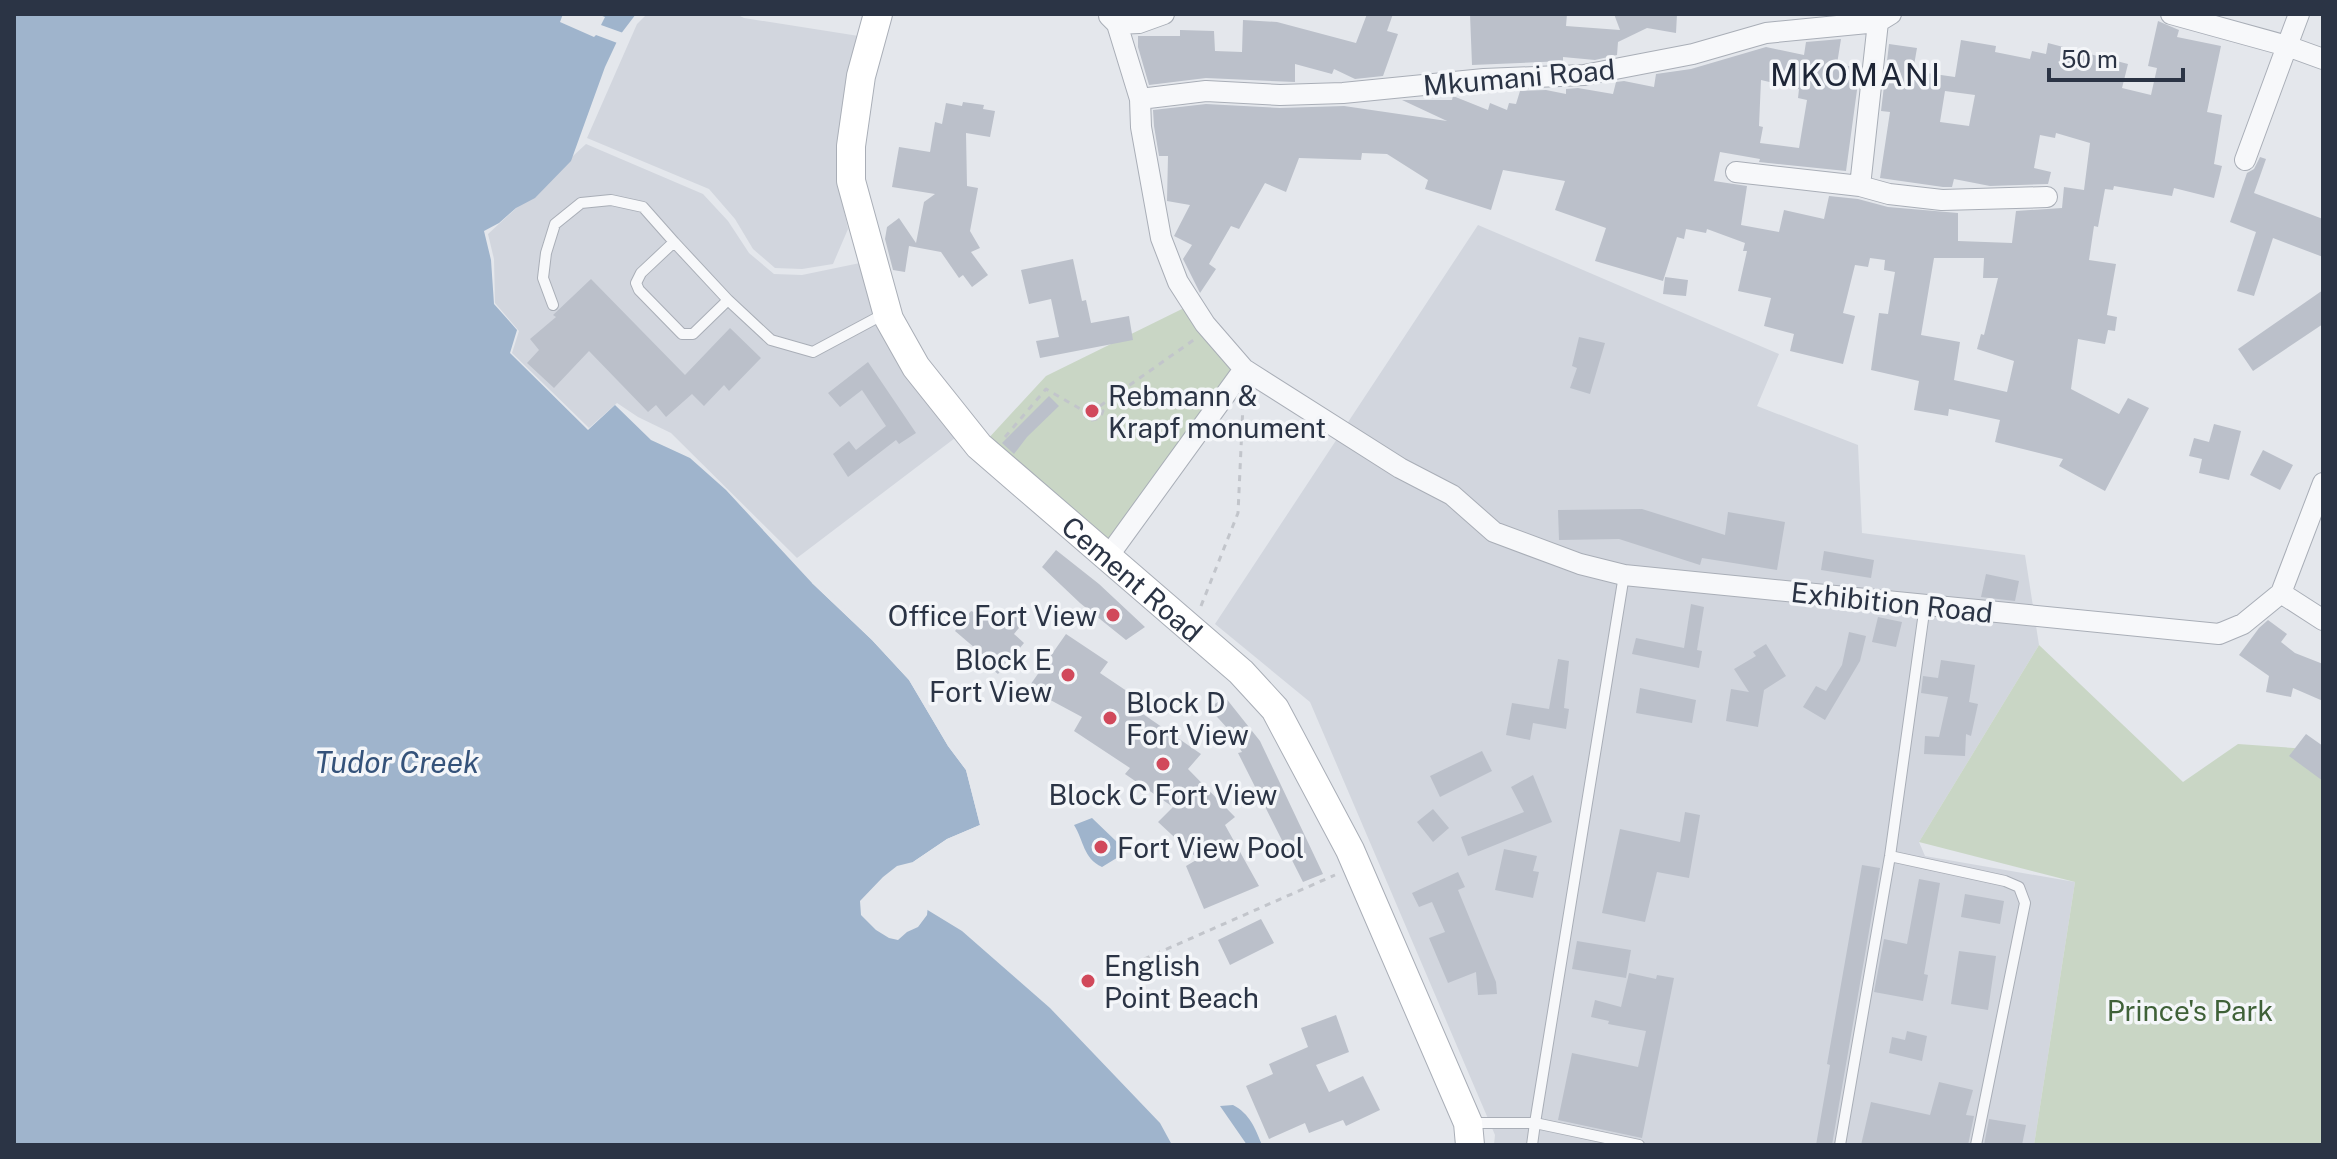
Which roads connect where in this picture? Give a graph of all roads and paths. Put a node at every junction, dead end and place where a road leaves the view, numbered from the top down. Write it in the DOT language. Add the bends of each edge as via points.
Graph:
graph roads {
  1 [pos="878,14"];
  2 [pos="1164,14"];
  3 [pos="2171,14"];
  4 [pos="2299,14"];
  5 [pos="1885,18"];
  6 [pos="1112,19"];
  7 [pos="1821,21"];
  8 [pos="2287,46"];
  9 [pos="2323,59"];
  10 [pos="1140,99"];
  11 [pos="2245,160"];
  12 [pos="1736,172"];
  13 [pos="1860,186"];
  14 [pos="2047,197"];
  15 [pos="674,242"];
  16 [pos="728,300"];
  17 [pos="553,305"];
  18 [pos="886,313"];
  19 [pos="1195,339"];
  20 [pos="1244,369"];
  21 [pos="1100,406"];
  22 [pos="1084,411"];
  23 [pos="989,454"];
  24 [pos="2323,483"];
  25 [pos="1107,558"];
  26 [pos="1624,575"];
  27 [pos="2281,593"];
  28 [pos="1925,605"];
  29 [pos="2323,620"];
  30 [pos="1192,631"];
  31 [pos="1890,856"];
  32 [pos="1357,865"];
  33 [pos="1144,959"];
  34 [pos="1535,1123"];
  35 [pos="1469,1134"];
  36 [pos="1532,1145"];
  37 [pos="1639,1145"];
  38 [pos="1840,1145"];
  39 [pos="1976,1145"];
  1 -- 18 [label="main road, Cement Road" via="861,76 851,181"];
  2 -- 6 [label="street" via="1139,23"];
  3 -- 8 [label="street"];
  4 -- 8 [label="street"];
  5 -- 7 [label="street, Mkumani Road"];
  5 -- 13 [label="street"];
  6 -- 10 [label="street, Exhibition Road"];
  7 -- 10 [label="street, Mkumani Road" via="1584,75 1343,93 1206,91"];
  8 -- 9 [label="street"];
  8 -- 11 [label="street"];
  10 -- 20 [label="street, Exhibition Road" via="1161,238 1178,282"];
  12 -- 13 [label="street"];
  13 -- 14 [label="street" via="1942,200"];
  15 -- 16 [label="lane"];
  15 -- 16 [label="lane" via="641,273 639,290 687,336"];
  15 -- 17 [label="lane" via="643,207 611,200 581,203 555,224 546,253 543,278"];
  16 -- 18 [label="lane" via="771,340 813,352"];
  18 -- 23 [label="main road, Cement Road" via="916,367"];
  19 -- 21 [label="path"];
  20 -- 25 [label="street"];
  20 -- 26 [label="street, Exhibition Road" via="1452,495 1494,532"];
  20 -- 30 [label="path" via="1238,513"];
  21 -- 22 [label="path" via="1089,402"];
  21 -- 22 [label="path" via="1100,418 1086,418"];
  22 -- 23 [label="path" via="1046,389"];
  23 -- 25 [label="main road, Cement Road"];
  24 -- 27 [label="street, Exhibition Road"];
  25 -- 30 [label="main road, Cement Road"];
  26 -- 28 [label="street, Exhibition Road"];
  26 -- 34 [label="lane"];
  27 -- 28 [label="street, Exhibition Road" via="2243,624 2219,634"];
  27 -- 29 [label="street"];
  28 -- 31 [label="lane"];
  30 -- 32 [label="main road, Cement Road" via="1275,709"];
  31 -- 38 [label="lane"];
  31 -- 39 [label="lane" via="2005,881 2019,887 2025,903"];
  32 -- 33 [label="path"];
  32 -- 35 [label="main road, Cement Road"];
  34 -- 35 [label="lane"];
  34 -- 36 [label="lane"];
  34 -- 37 [label="lane"];
}
